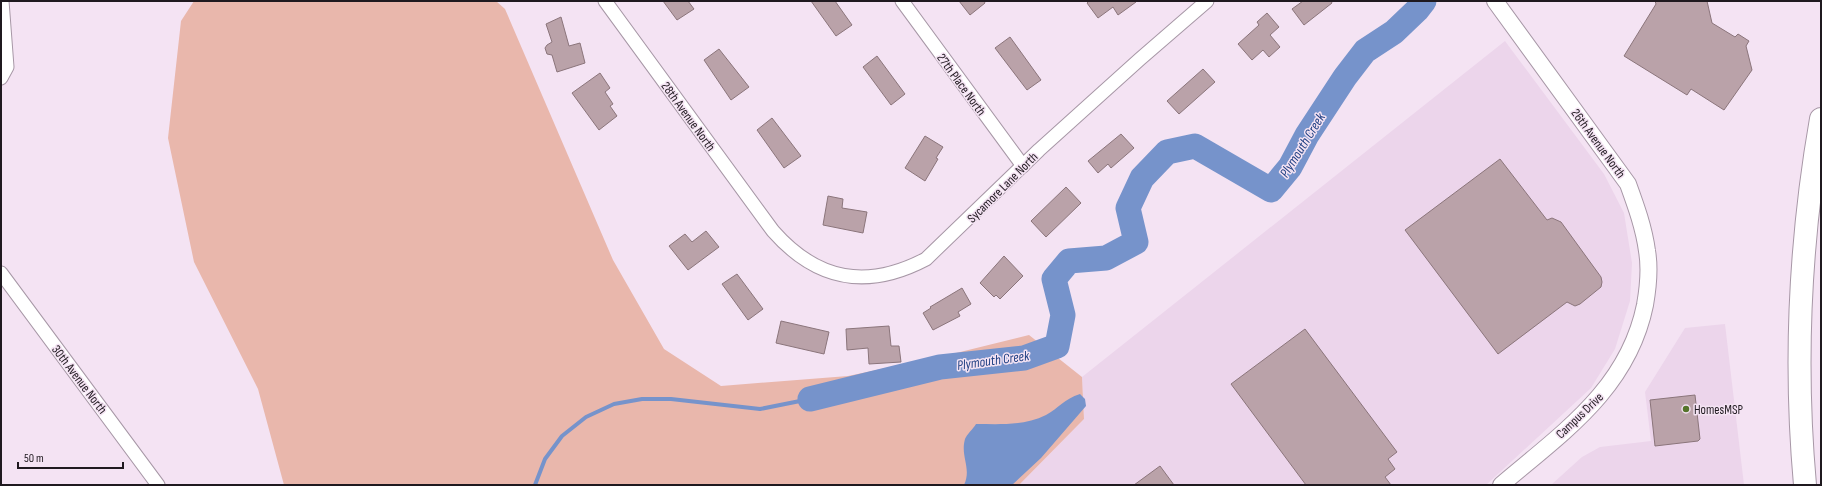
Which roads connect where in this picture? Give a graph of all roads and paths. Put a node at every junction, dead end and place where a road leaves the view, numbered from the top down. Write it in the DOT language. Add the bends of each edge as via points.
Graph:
graph roads {
  1 [pos="2,1"];
  2 [pos="605,1"];
  3 [pos="902,1"];
  4 [pos="1495,1"];
  5 [pos="1202,3"];
  6 [pos="1,78"];
  7 [pos="1821,119"];
  8 [pos="1023,166"];
  9 [pos="773,231"];
  10 [pos="1,273"];
  11 [pos="1644,307"];
  12 [pos="158,485"];
  13 [pos="1501,485"];
  14 [pos="1805,485"];
  1 -- 6 [label="street" via="7,67"];
  2 -- 9 [label="street, 28th Avenue North"];
  3 -- 8 [label="street, 27th Place North"];
  4 -- 11 [label="street, 26th Avenue North" via="1628,184 1640,217 1648,251 1648,288"];
  5 -- 8 [label="street, Sycamore Lane North"];
  7 -- 14 [label="highway" via="1812,168 1802,266 1799,422"];
  8 -- 9 [label="street, Sycamore Lane North" via="926,259 907,269 886,275 844,276 823,269 804,260 787,247"];
  10 -- 12 [label="street, 30th Avenue North"];
  11 -- 13 [label="street, Campus Drive" via="1628,354 1610,384 1587,411"];
}
